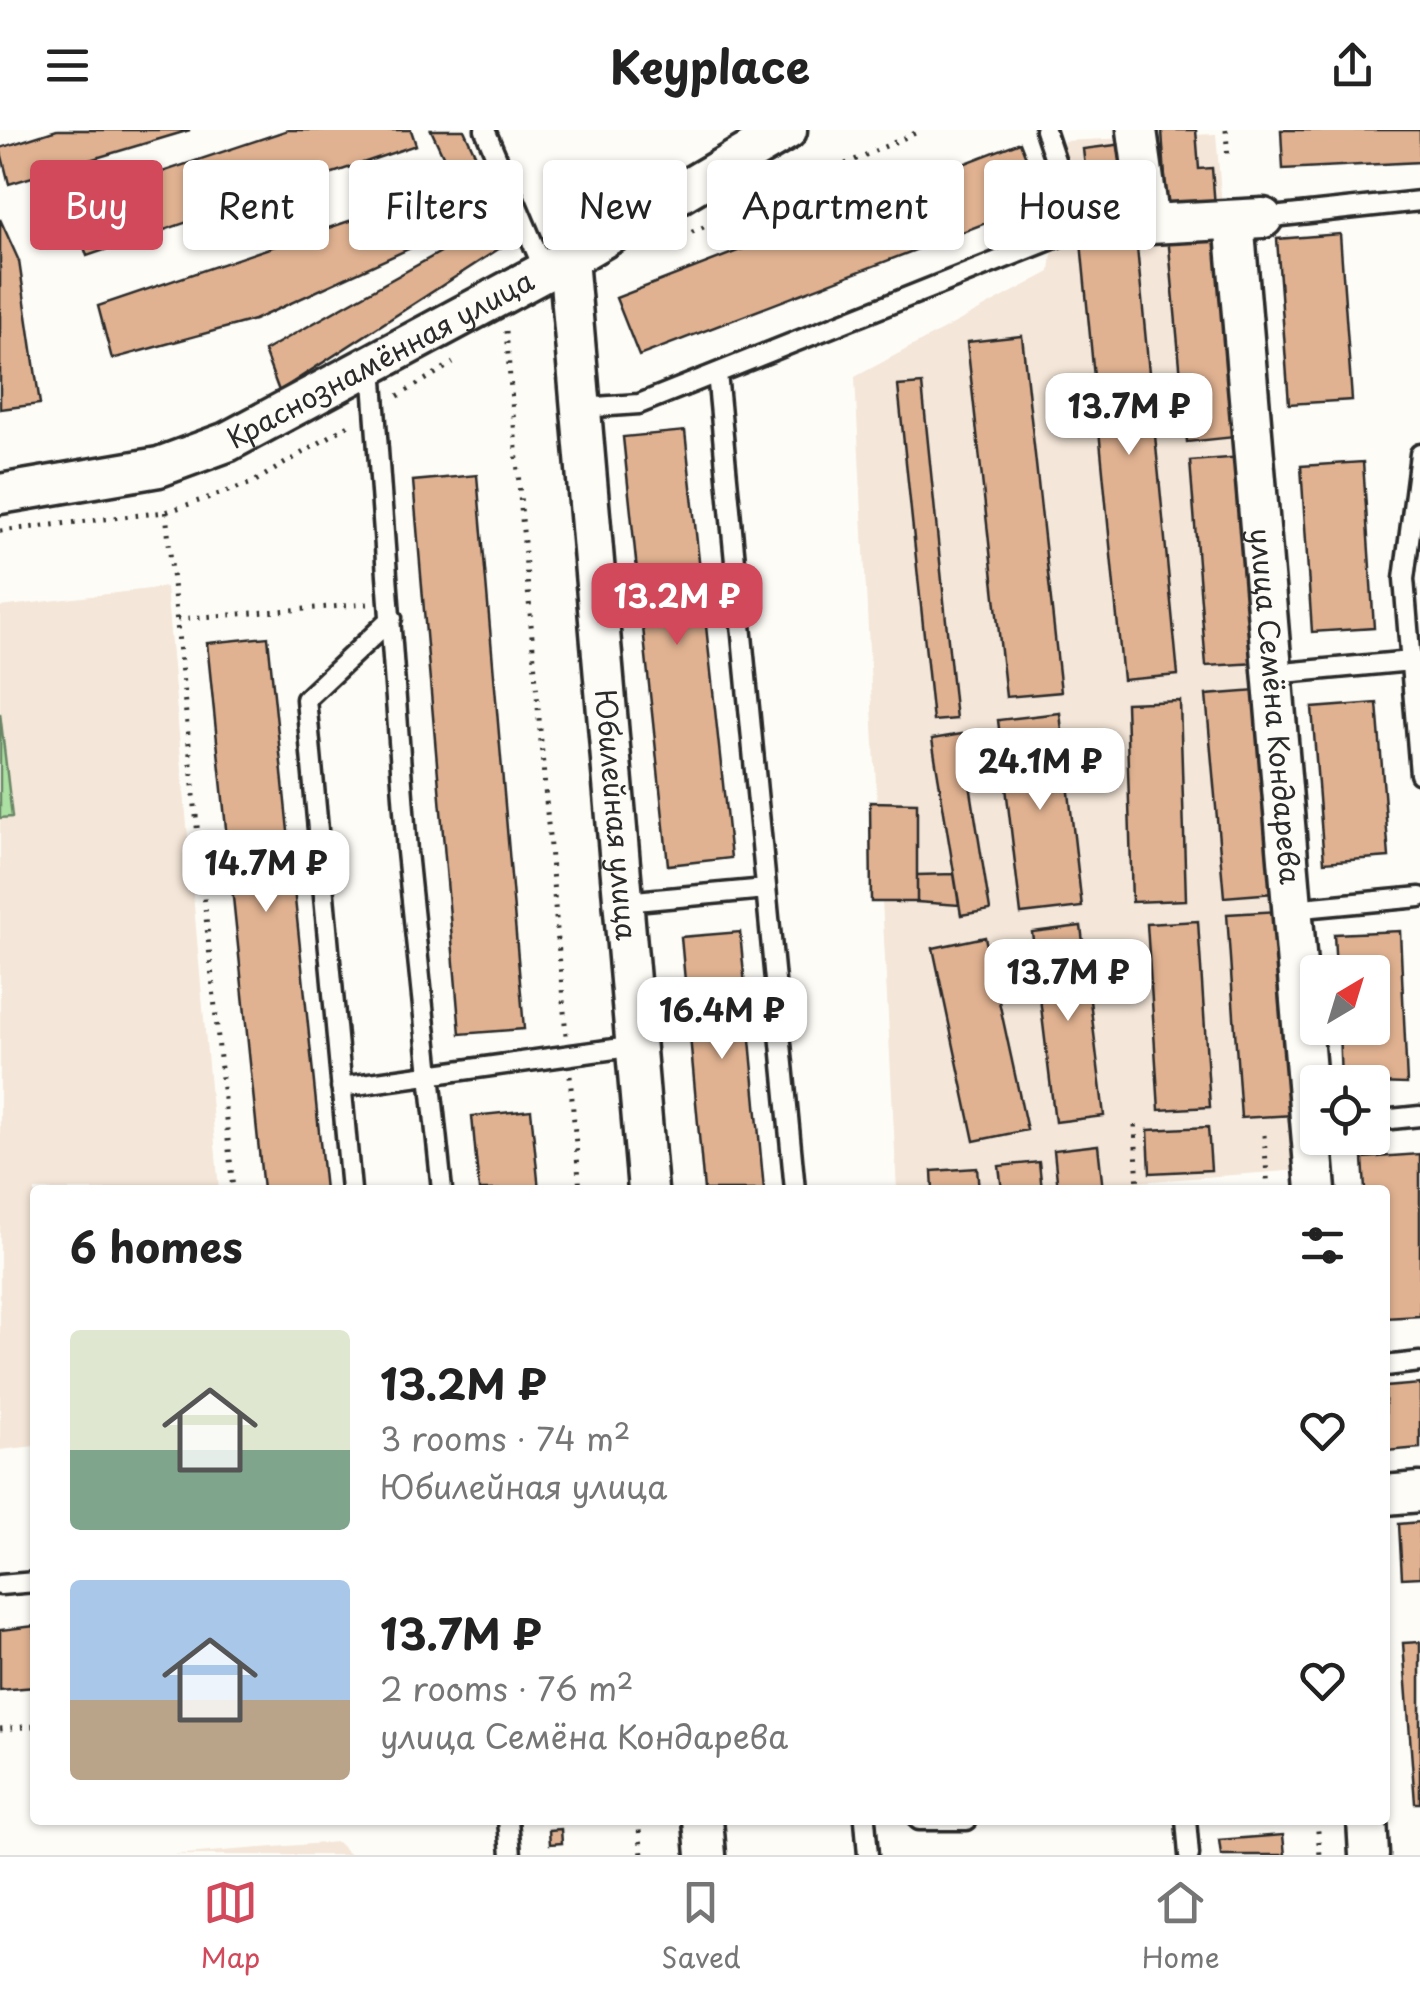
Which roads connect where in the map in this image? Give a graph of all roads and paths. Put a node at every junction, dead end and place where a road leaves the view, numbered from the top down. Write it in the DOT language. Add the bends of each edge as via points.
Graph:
graph roads {
  1 [pos="485,130"];
  2 [pos="787,130"];
  3 [pos="1045,130"];
  4 [pos="1137,130"];
  5 [pos="1226,130"];
  6 [pos="1228,161"];
  7 [pos="1420,201"];
  8 [pos="1248,219"];
  9 [pos="556,266"];
  10 [pos="506,331"];
  11 [pos="372,367"];
  12 [pos="717,373"];
  13 [pos="581,408"];
  14 [pos="1420,454"];
  15 [pos="0,494"];
  16 [pos="166,512"];
  17 [pos="392,610"];
  18 [pos="177,618"];
  19 [pos="1411,661"];
  20 [pos="1273,674"];
  21 [pos="1420,774"];
  22 [pos="766,889"];
  23 [pos="1420,897"];
  24 [pos="624,902"];
  25 [pos="1292,909"];
  26 [pos="636,1046"];
  27 [pos="568,1056"];
  28 [pos="1308,1065"];
  29 [pos="430,1075"];
  30 [pos="342,1087"];
  31 [pos="1420,1116"];
  32 [pos="1390,1119"];
  33 [pos="1135,1125"];
  34 [pos="1264,1135"];
  35 [pos="1315,1155"];
  36 [pos="233,1185"];
  37 [pos="351,1185"];
  38 [pos="441,1185"];
  39 [pos="580,1185"];
  40 [pos="648,1185"];
  41 [pos="796,1185"];
  42 [pos="1138,1185"];
  43 [pos="1268,1185"];
  44 [pos="1316,1185"];
  45 [pos="1420,1362"];
  46 [pos="1390,1365"];
  47 [pos="1420,1492"];
  48 [pos="1390,1495"];
  49 [pos="30,1582"];
  50 [pos="0,1585"];
  51 [pos="30,1727"];
  52 [pos="0,1730"];
  53 [pos="508,1825"];
  54 [pos="639,1825"];
  55 [pos="703,1825"];
  56 [pos="865,1825"];
  57 [pos="1186,1825"];
  58 [pos="1317,1825"];
  59 [pos="1367,1825"];
  60 [pos="511,1855"];
  61 [pos="642,1855"];
  62 [pos="706,1855"];
  63 [pos="868,1855"];
  64 [pos="1189,1855"];
  65 [pos="1320,1855"];
  66 [pos="1370,1855"];
  1 -- 9 [label="lane"];
  2 -- 9 [label="street, Краснознамённая улица"];
  3 -- 12 [label="lane" via="1078,229"];
  4 -- 8 [label="street" via="1150,224"];
  5 -- 6 [label="path"];
  7 -- 8 [label="lane"];
  8 -- 20 [label="street, улица Семёна Кондарева"];
  9 -- 11 [label="street, Краснознамённая улица"];
  9 -- 13 [label="street, Юбилейная улица"];
  10 -- 27 [label="path"];
  11 -- 15 [label="street, Краснознамённая улица" via="228,442 159,467"];
  11 -- 17 [label="lane"];
  12 -- 13 [label="lane" via="639,404"];
  12 -- 22 [label="lane"];
  13 -- 24 [label="street, Юбилейная улица"];
  14 -- 19 [label="lane" via="1404,579"];
  16 -- 18 [label="path"];
  17 -- 18 [label="path"];
  17 -- 29 [label="lane"];
  17 -- 30 [label="lane" via="306,699"];
  18 -- 36 [label="path"];
  19 -- 20 [label="lane"];
  19 -- 21 [label="lane"];
  20 -- 25 [label="street, улица Семёна Кондарева"];
  22 -- 24 [label="lane"];
  22 -- 41 [label="lane"];
  23 -- 25 [label="lane"];
  24 -- 26 [label="street, Юбилейная улица"];
  25 -- 28 [label="street, улица Семёна Кондарева"];
  26 -- 27 [label="lane"];
  26 -- 40 [label="street, Юбилейная улица"];
  27 -- 29 [label="lane"];
  27 -- 39 [label="path"];
  29 -- 30 [label="lane"];
  29 -- 38 [label="lane"];
  30 -- 37 [label="lane"];
  31 -- 32 [label="lane"];
  33 -- 42 [label="path"];
  34 -- 43 [label="path"];
  35 -- 44 [label="street, улица Семёна Кондарева"];
  45 -- 46 [label="lane"];
  47 -- 48 [label="street"];
  49 -- 50 [label="lane"];
  51 -- 52 [label="path"];
  53 -- 60 [label="lane"];
  54 -- 61 [label="path"];
  55 -- 62 [label="street"];
  56 -- 63 [label="lane"];
  57 -- 64 [label="lane"];
  58 -- 65 [label="path"];
  59 -- 66 [label="street"];
}
